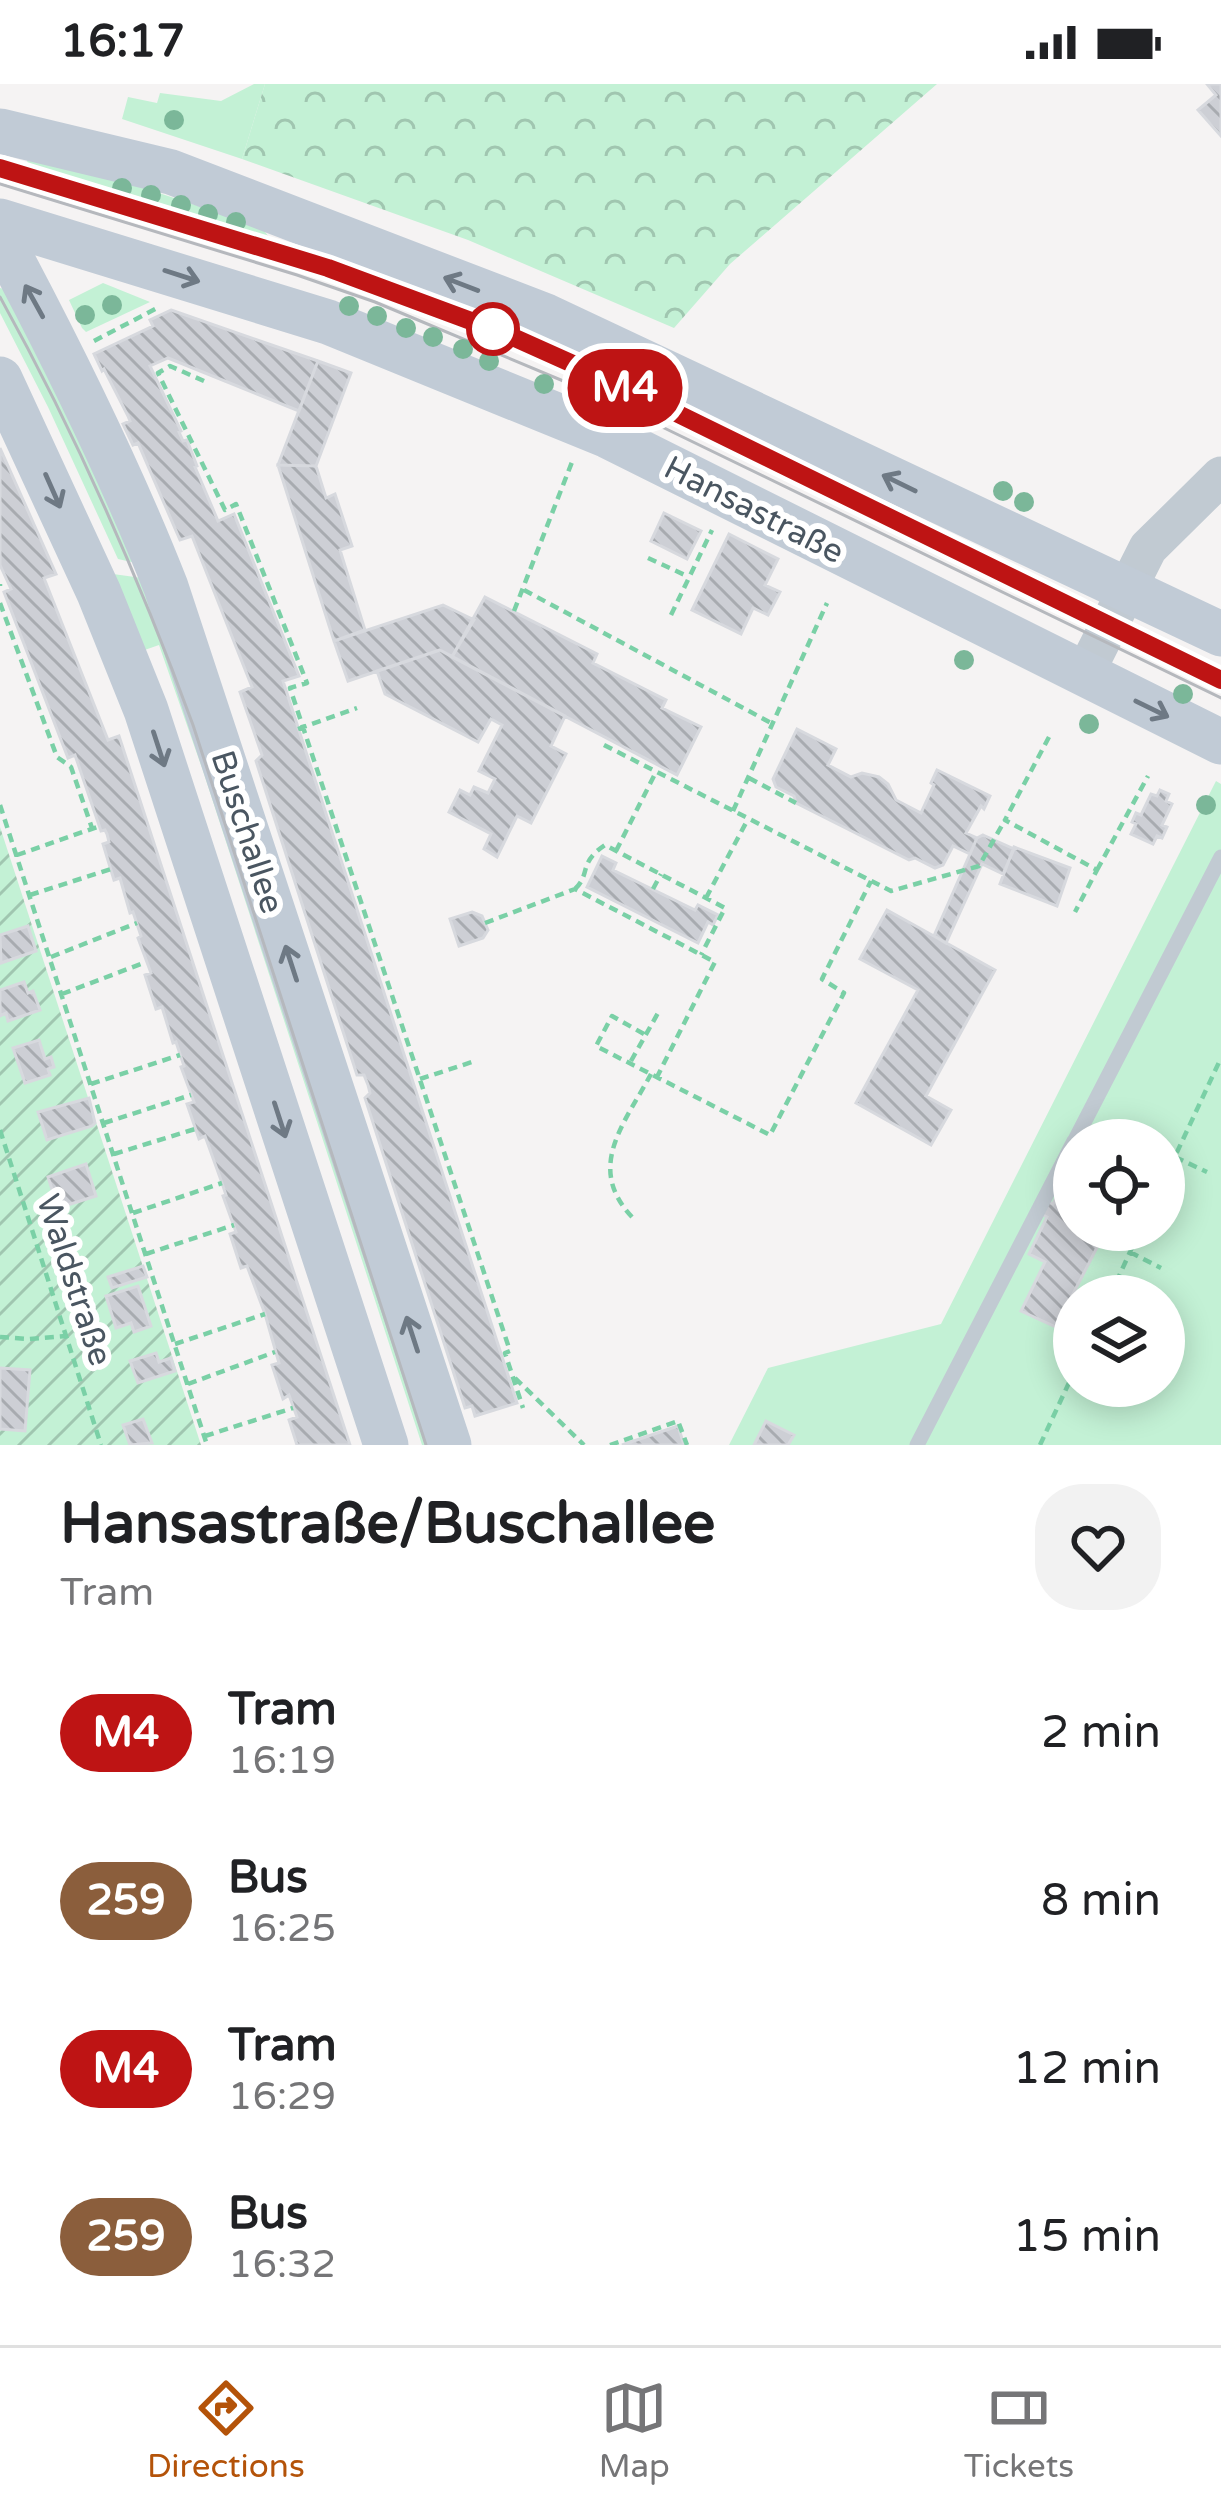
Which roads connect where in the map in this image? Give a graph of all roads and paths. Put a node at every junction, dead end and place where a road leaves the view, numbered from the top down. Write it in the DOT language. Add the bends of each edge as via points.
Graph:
graph roads {
  1 [pos="0,131"];
  2 [pos="0,221"];
  3 [pos="0,237"];
  4 [pos="170,302"];
  5 [pos="85,346"];
  6 [pos="0,379"];
  7 [pos="204,381"];
  8 [pos="572,462"];
  9 [pos="1221,476"];
  10 [pos="718,519"];
  11 [pos="648,559"];
  12 [pos="689,578"];
  13 [pos="524,590"];
  14 [pos="1126,590"];
  15 [pos="0,603"];
  16 [pos="827,603"];
  17 [pos="514,611"];
  18 [pos="671,615"];
  19 [pos="1221,634"];
  20 [pos="1084,675"];
  21 [pos="356,708"];
  22 [pos="773,724"];
  23 [pos="300,728"];
  24 [pos="1049,737"];
  25 [pos="1221,742"];
  26 [pos="604,745"];
  27 [pos="656,772"];
  28 [pos="1148,776"];
  29 [pos="748,778"];
  30 [pos="796,803"];
  31 [pos="0,805"];
  32 [pos="733,811"];
  33 [pos="748,819"];
  34 [pos="1005,820"];
  35 [pos="616,851"];
  36 [pos="16,855"];
  37 [pos="1221,857"];
  38 [pos="111,869"];
  39 [pos="1097,870"];
  40 [pos="661,874"];
  41 [pos="872,881"];
  42 [pos="575,889"];
  43 [pos="653,889"];
  44 [pos="30,895"];
  45 [pos="706,898"];
  46 [pos="1075,912"];
  47 [pos="137,923"];
  48 [pos="485,923"];
  49 [pos="701,955"];
  50 [pos="50,957"];
  51 [pos="146,962"];
  52 [pos="62,994"];
  53 [pos="658,1013"];
  54 [pos="644,1034"];
  55 [pos="180,1054"];
  56 [pos="1221,1058"];
  57 [pos="472,1062"];
  58 [pos="630,1063"];
  59 [pos="654,1076"];
  60 [pos="420,1079"];
  61 [pos="92,1084"];
  62 [pos="191,1095"];
  63 [pos="1085,1119"];
  64 [pos="104,1123"];
  65 [pos="195,1129"];
  66 [pos="0,1130"];
  67 [pos="1185,1135"];
  68 [pos="114,1154"];
  69 [pos="1185,1162"];
  70 [pos="1207,1172"];
  71 [pos="1053,1182"];
  72 [pos="222,1183"];
  73 [pos="133,1214"];
  74 [pos="632,1217"];
  75 [pos="234,1225"];
  76 [pos="1130,1252"];
  77 [pos="146,1254"];
  78 [pos="1161,1268"];
  79 [pos="1119,1275"];
  80 [pos="265,1314"];
  81 [pos="67,1336"];
  82 [pos="0,1337"];
  83 [pos="175,1344"];
  84 [pos="275,1352"];
  85 [pos="514,1376"];
  86 [pos="188,1384"];
  87 [pos="1058,1407"];
  88 [pos="293,1408"];
  89 [pos="523,1408"];
  90 [pos="205,1436"];
  91 [pos="100,1445"];
  92 [pos="208,1445"];
  93 [pos="386,1445"];
  94 [pos="449,1445"];
  95 [pos="584,1445"];
  96 [pos="610,1445"];
  97 [pos="687,1445"];
  98 [pos="917,1445"];
  99 [pos="1040,1445"];
  14 -- 1 [label="main road, one-way" via="546,316 171,172"];
  2 -- 20 [label="main road, Hansastraße, one-way" via="328,322 608,436"];
  94 -- 3 [label="main road, Buschallee, one-way" via="166,587 55,338"];
  4 -- 5 [label="path"];
  6 -- 93 [label="main road, Buschallee, one-way" via="146,710"];
  7 -- 23 [label="path" via="170,366 158,373 225,510 236,504 307,683 290,688"];
  8 -- 13 [label="path"];
  9 -- 14 [label="street" via="1148,548"];
  10 -- 12 [label="path"];
  11 -- 12 [label="path"];
  12 -- 18 [label="path"];
  13 -- 17 [label="path"];
  13 -- 22 [label="path"];
  14 -- 19 [label="main road"];
  14 -- 20 [label="street"];
  15 -- 36 [label="path" via="57,757 71,766 96,827"];
  16 -- 22 [label="path"];
  20 -- 25 [label="main road, Hansastraße, one-way"];
  21 -- 23 [label="path"];
  22 -- 29 [label="path"];
  23 -- 60 [label="path"];
  24 -- 34 [label="path"];
  26 -- 27 [label="path"];
  27 -- 32 [label="path"];
  27 -- 35 [label="path"];
  28 -- 39 [label="path"];
  29 -- 30 [label="path"];
  29 -- 32 [label="path"];
  31 -- 36 [label="path"];
  32 -- 33 [label="path"];
  33 -- 41 [label="path"];
  33 -- 45 [label="path"];
  34 -- 39 [label="path"];
  34 -- 41 [label="path" via="980,866 891,891"];
  35 -- 40 [label="path"];
  35 -- 42 [label="path" via="605,845 590,855"];
  36 -- 44 [label="path"];
  37 -- 63 [label="lane"];
  38 -- 44 [label="path"];
  39 -- 46 [label="path"];
  40 -- 43 [label="path"];
  40 -- 45 [label="path"];
  41 -- 59 [label="path" via="822,980 844,993 770,1135"];
  42 -- 48 [label="path"];
  42 -- 49 [label="path"];
  44 -- 50 [label="path"];
  45 -- 49 [label="path" via="725,908"];
  47 -- 50 [label="path"];
  49 -- 59 [label="path" via="716,962"];
  50 -- 52 [label="path"];
  51 -- 52 [label="path"];
  52 -- 61 [label="path"];
  53 -- 54 [label="path"];
  54 -- 58 [label="path"];
  54 -- 58 [label="path" via="612,1016 596,1046"];
  55 -- 61 [label="path"];
  56 -- 67 [label="path"];
  57 -- 60 [label="path"];
  58 -- 59 [label="path"];
  59 -- 74 [label="path" via="611,1149 608,1178"];
  60 -- 85 [label="path"];
  61 -- 64 [label="path"];
  62 -- 64 [label="path"];
  64 -- 68 [label="path"];
  65 -- 68 [label="path"];
  66 -- 81 [label="path, Waldstraße"];
  68 -- 73 [label="path"];
  69 -- 70 [label="path"];
  71 -- 98 [label="lane"];
  72 -- 73 [label="path"];
  73 -- 77 [label="path"];
  75 -- 77 [label="path"];
  76 -- 78 [label="path"];
  76 -- 79 [label="path"];
  77 -- 83 [label="path"];
  80 -- 83 [label="path"];
  81 -- 82 [label="path"];
  81 -- 91 [label="path, Waldstraße"];
  83 -- 86 [label="path"];
  84 -- 86 [label="path"];
  85 -- 89 [label="path"];
  85 -- 95 [label="path"];
  86 -- 90 [label="path"];
  87 -- 99 [label="path"];
  88 -- 90 [label="path"];
  90 -- 92 [label="path"];
  96 -- 97 [label="path" via="678,1421"];
}
